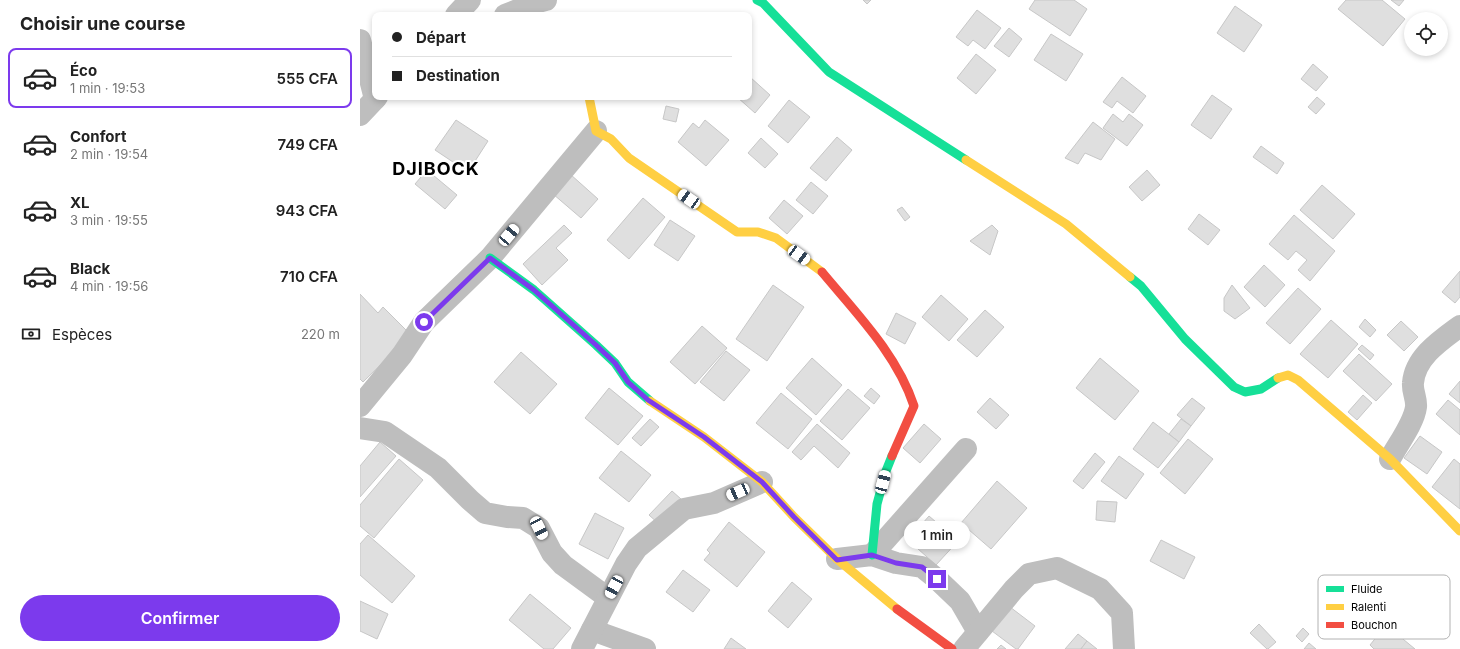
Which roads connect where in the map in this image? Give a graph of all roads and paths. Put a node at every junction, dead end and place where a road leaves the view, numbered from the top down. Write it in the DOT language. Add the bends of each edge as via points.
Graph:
graph roads {
  1 [pos="470,0"];
  2 [pos="546,0"];
  3 [pos="758,0"];
  4 [pos="459,12"];
  5 [pos="512,12"];
  6 [pos="360,40"];
  7 [pos="372,84"];
  8 [pos="374,100"];
  9 [pos="590,100"];
  10 [pos="360,115"];
  11 [pos="596,131"];
  12 [pos="490,258"];
  13 [pos="1460,326"];
  14 [pos="360,406"];
  15 [pos="360,428"];
  16 [pos="966,449"];
  17 [pos="1390,459"];
  18 [pos="762,482"];
  19 [pos="1460,531"];
  20 [pos="872,555"];
  21 [pos="837,560"];
  22 [pos="608,598"];
  23 [pos="592,630"];
  24 [pos="978,632"];
  25 [pos="582,649"];
  26 [pos="645,649"];
  27 [pos="952,649"];
  28 [pos="964,649"];
  29 [pos="1124,649"];
  1 -- 4 [label="street"];
  2 -- 5 [label="street"];
  3 -- 17 [label="street" via="829,72 1066,224 1141,286 1185,339 1234,387 1245,392 1261,389 1288,375 1298,380"];
  6 -- 7 [label="street"];
  8 -- 10 [label="street"];
  9 -- 11 [label="street"];
  11 -- 12 [label="street"];
  11 -- 20 [label="street" via="611,139 629,158 737,232 758,232 776,238 822,272 876,337 899,372 914,406 886,471 877,504"];
  12 -- 14 [label="street" via="424,322 402,356"];
  12 -- 18 [label="street" via="534,290 596,345 615,363 628,382 648,400 704,437"];
  13 -- 17 [label="street" via="1439,341 1418,363 1412,385 1416,405 1413,417"];
  15 -- 22 [label="street" via="385,432 391,436 438,468 485,512 523,518 539,528 552,553 563,565"];
  16 -- 20 [label="street"];
  17 -- 19 [label="street"];
  18 -- 21 [label="street"];
  18 -- 22 [label="street" via="714,503 684,509 637,548"];
  20 -- 21 [label="street"];
  20 -- 24 [label="street" via="896,563 922,567 960,601"];
  21 -- 27 [label="street"];
  22 -- 23 [label="street"];
  23 -- 25 [label="street"];
  23 -- 26 [label="street"];
  24 -- 28 [label="street"];
  24 -- 29 [label="street" via="1029,574 1057,568 1100,589 1122,613"];
}
